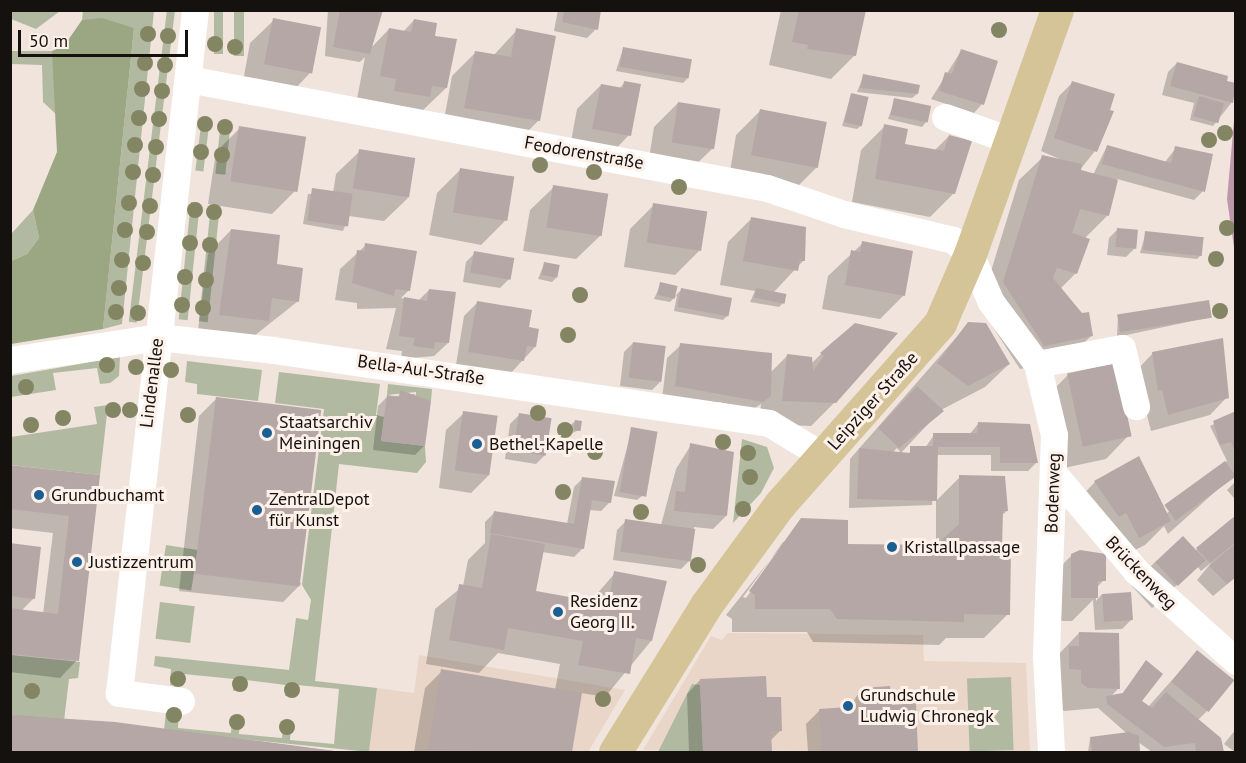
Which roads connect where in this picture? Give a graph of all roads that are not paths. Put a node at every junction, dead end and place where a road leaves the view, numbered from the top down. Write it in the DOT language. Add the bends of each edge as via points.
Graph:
graph roads {
  1 [pos="195,10"];
  2 [pos="1057,10"];
  3 [pos="188,79"];
  4 [pos="945,117"];
  5 [pos="1010,140"];
  6 [pos="970,254"];
  7 [pos="158,337"];
  8 [pos="10,360"];
  9 [pos="1037,364"];
  10 [pos="1136,406"];
  11 [pos="823,456"];
  12 [pos="1055,475"];
  13 [pos="1236,662"];
  14 [pos="181,701"];
  15 [pos="615,753"];
  16 [pos="1051,753"];
  1 -- 3 [label="street, Lindenallee"];
  2 -- 5 [label="main road, Leipziger Straße"];
  3 -- 6 [label="street, Feodorenstraße" via="767,188 844,213 953,240"];
  3 -- 7 [label="street, Lindenallee"];
  4 -- 5 [label="street"];
  5 -- 6 [label="main road, Leipziger Straße"];
  6 -- 9 [label="street, Bodenweg" via="991,302"];
  6 -- 11 [label="main road, Leipziger Straße" via="940,323"];
  7 -- 8 [label="street, Bella-Aul-Straße"];
  7 -- 11 [label="street, Bella-Aul-Straße" via="447,372 769,423"];
  7 -- 14 [label="street, Lindenallee" via="119,693"];
  9 -- 10 [label="street" via="1122,348"];
  9 -- 12 [label="street, Bodenweg" via="1054,435"];
  11 -- 15 [label="main road, Leipziger Straße" via="706,605"];
  12 -- 13 [label="street, Brückenweg" via="1136,571"];
  12 -- 16 [label="street, Bodenweg" via="1046,656"];
}
